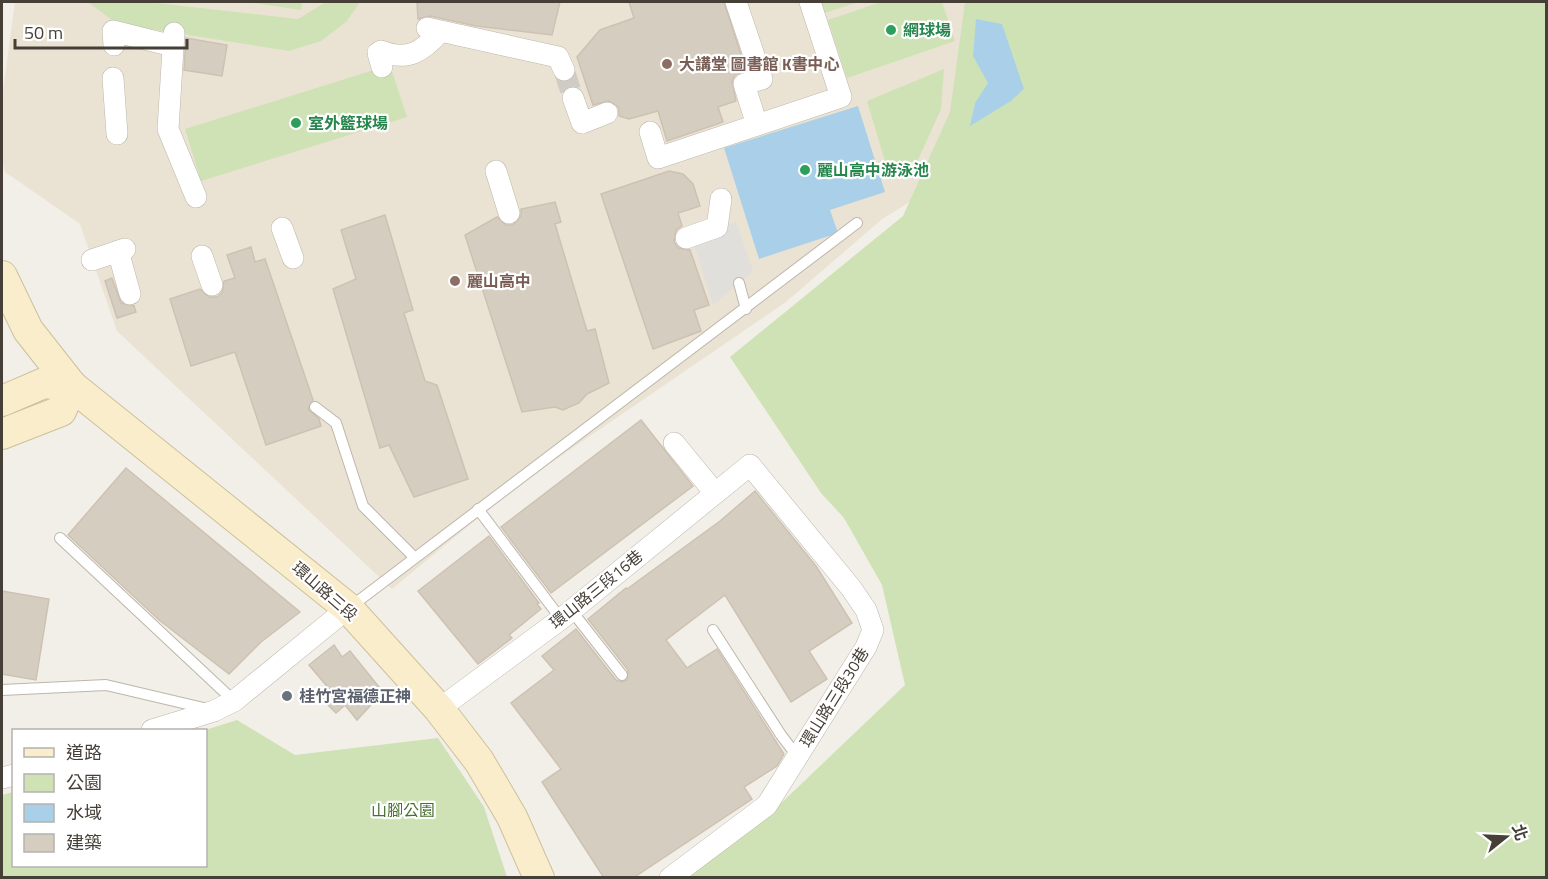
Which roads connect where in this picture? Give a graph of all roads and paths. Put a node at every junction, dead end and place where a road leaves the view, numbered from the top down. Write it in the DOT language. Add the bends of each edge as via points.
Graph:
graph roads {
  1 [pos="736,2"];
  2 [pos="810,2"];
  3 [pos="114,45"];
  4 [pos="382,67"];
  5 [pos="564,70"];
  6 [pos="113,78"];
  7 [pos="573,98"];
  8 [pos="607,113"];
  9 [pos="757,125"];
  10 [pos="650,132"];
  11 [pos="117,134"];
  12 [pos="496,171"];
  13 [pos="196,197"];
  14 [pos="721,199"];
  15 [pos="509,213"];
  16 [pos="857,223"];
  17 [pos="282,228"];
  18 [pos="686,238"];
  19 [pos="202,256"];
  20 [pos="293,258"];
  21 [pos="92,260"];
  22 [pos="2,276"];
  23 [pos="739,283"];
  24 [pos="212,285"];
  25 [pos="129,294"];
  26 [pos="746,309"];
  27 [pos="72,386"];
  28 [pos="2,401"];
  29 [pos="315,407"];
  30 [pos="2,434"];
  31 [pos="674,443"];
  32 [pos="750,465"];
  33 [pos="715,493"];
  34 [pos="478,509"];
  35 [pos="60,538"];
  36 [pos="414,557"];
  37 [pos="348,608"];
  38 [pos="566,615"];
  39 [pos="713,630"];
  40 [pos="622,675"];
  41 [pos="2,690"];
  42 [pos="234,701"];
  43 [pos="439,710"];
  44 [pos="214,711"];
  45 [pos="155,729"];
  46 [pos="797,756"];
  47 [pos="539,878"];
  48 [pos="670,878"];
  1 -- 9 [label="street" via="762,79 744,84"];
  2 -- 9 [label="street" via="841,97"];
  3 -- 13 [label="street" via="113,31 173,39 168,129"];
  4 -- 5 [label="street" via="378,53 393,56 423,50 434,30 558,57"];
  6 -- 11 [label="street"];
  7 -- 8 [label="street" via="582,123"];
  9 -- 10 [label="street" via="658,158"];
  12 -- 15 [label="street"];
  14 -- 18 [label="street" via="717,227"];
  16 -- 26 [label="lane"];
  17 -- 20 [label="street"];
  19 -- 24 [label="street"];
  21 -- 25 [label="street" via="122,250"];
  22 -- 27 [label="street, 環山路三段" via="28,330"];
  23 -- 26 [label="lane"];
  26 -- 34 [label="lane"];
  27 -- 28 [label="street" via="44,383"];
  27 -- 30 [label="street" via="61,411"];
  27 -- 37 [label="street, 環山路三段"];
  29 -- 36 [label="lane" via="336,423 363,506"];
  31 -- 33 [label="street"];
  32 -- 33 [label="street, 環山路三段16巷"];
  32 -- 46 [label="street, 環山路三段30巷" via="851,588 866,610 873,630"];
  33 -- 38 [label="street, 環山路三段16巷"];
  34 -- 36 [label="lane"];
  34 -- 38 [label="lane"];
  35 -- 42 [label="lane"];
  36 -- 37 [label="lane"];
  37 -- 42 [label="street"];
  37 -- 43 [label="street, 環山路三段"];
  38 -- 40 [label="lane"];
  38 -- 43 [label="street, 環山路三段16巷"];
  39 -- 46 [label="lane"];
  41 -- 44 [label="lane" via="106,684"];
  42 -- 44 [label="street"];
  43 -- 47 [label="street, 環山路三段" via="479,761 507,807"];
  44 -- 45 [label="street"];
  46 -- 48 [label="street, 環山路三段30巷" via="767,805"];
}
